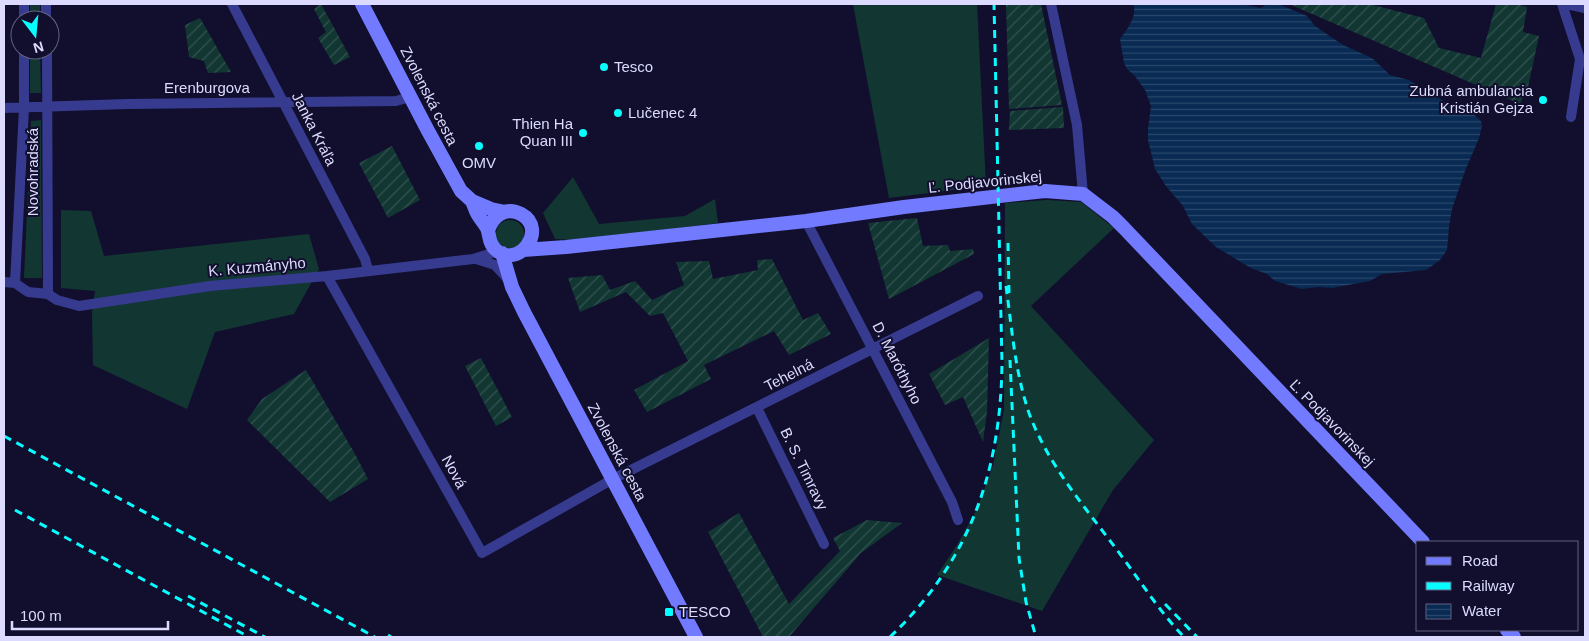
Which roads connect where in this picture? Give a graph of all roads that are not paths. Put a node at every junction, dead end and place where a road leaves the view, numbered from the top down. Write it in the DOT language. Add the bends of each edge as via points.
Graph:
graph roads {
  1 [pos="232,4"];
  2 [pos="362,4"];
  3 [pos="1052,4"];
  4 [pos="1564,4"];
  5 [pos="1585,8"];
  6 [pos="24,60"];
  7 [pos="47,60"];
  8 [pos="1583,60"];
  9 [pos="410,97"];
  10 [pos="284,103"];
  11 [pos="4,108"];
  12 [pos="24,108"];
  13 [pos="48,108"];
  14 [pos="1571,117"];
  15 [pos="1083,194"];
  16 [pos="472,201"];
  17 [pos="505,212"];
  18 [pos="806,220"];
  19 [pos="532,232"];
  20 [pos="489,235"];
  21 [pos="556,247"];
  22 [pos="500,252"];
  23 [pos="521,252"];
  24 [pos="473,259"];
  25 [pos="368,270"];
  26 [pos="326,276"];
  27 [pos="4,282"];
  28 [pos="510,282"];
  29 [pos="15,283"];
  30 [pos="48,294"];
  31 [pos="978,296"];
  32 [pos="873,348"];
  33 [pos="757,408"];
  34 [pos="613,479"];
  35 [pos="958,520"];
  36 [pos="1422,541"];
  37 [pos="824,544"];
  38 [pos="696,637"];
  1 -- 10 [label="street, Janka Kráľa"];
  2 -- 9 [label="street, Zvolenská cesta"];
  3 -- 15 [label="street" via="1078,125"];
  4 -- 5 [label="street"];
  4 -- 8 [label="street"];
  6 -- 12 [label="street, Novohradská"];
  7 -- 13 [label="street, Novohradská"];
  8 -- 14 [label="street"];
  9 -- 10 [label="street, Erenburgova" via="396,101"];
  9 -- 16 [label="street, Zvolenská cesta" via="461,191"];
  10 -- 13 [label="street, Erenburgova"];
  10 -- 25 [label="street, Janka Kráľa"];
  11 -- 12 [label="street, Erenburgova"];
  12 -- 13 [label="street, Erenburgova"];
  12 -- 29 [label="street, Novohradská"];
  13 -- 30 [label="street, Novohradská"];
  15 -- 18 [label="street, Ľ. Podjavorinskej" via="1045,191 1008,194"];
  15 -- 36 [label="street, Ľ. Podjavorinskej" via="1124,228"];
  16 -- 17 [label="street, Zvolenská cesta"];
  16 -- 20 [label="street, Zvolenská cesta"];
  17 -- 19 [label="street, Zvolenská cesta" via="525,217"];
  17 -- 20 [label="street" via="494,219"];
  18 -- 21 [label="street, Ľ. Podjavorinskej"];
  18 -- 32 [label="street, D. Maróthyho"];
  19 -- 21 [label="street"];
  19 -- 23 [label="street" via="530,242"];
  20 -- 22 [label="street, Zvolenská cesta" via="491,244"];
  20 -- 24 [label="street"];
  21 -- 23 [label="street, Ľ. Podjavorinskej"];
  22 -- 23 [label="street" via="510,255"];
  22 -- 24 [label="street, K. Kuzmányho"];
  22 -- 28 [label="street, Zvolenská cesta"];
  23 -- 28 [label="street" via="512,269"];
  24 -- 25 [label="street, K. Kuzmányho"];
  24 -- 28 [label="street, K. Kuzmányho" via="495,265"];
  25 -- 26 [label="street, K. Kuzmányho"];
  26 -- 30 [label="street, K. Kuzmányho" via="210,286 79,306"];
  26 -- 34 [label="street, Nová" via="482,553"];
  27 -- 29 [label="street, K. Kuzmányho"];
  28 -- 34 [label="street, Zvolenská cesta"];
  29 -- 30 [label="street, K. Kuzmányho" via="28,292"];
  31 -- 32 [label="street, Tehelná"];
  32 -- 33 [label="street, Tehelná"];
  32 -- 35 [label="street, D. Maróthyho" via="952,502"];
  33 -- 34 [label="street, Tehelná"];
  33 -- 37 [label="street, B. S. Timravy"];
  34 -- 38 [label="street, Zvolenská cesta"];
}
